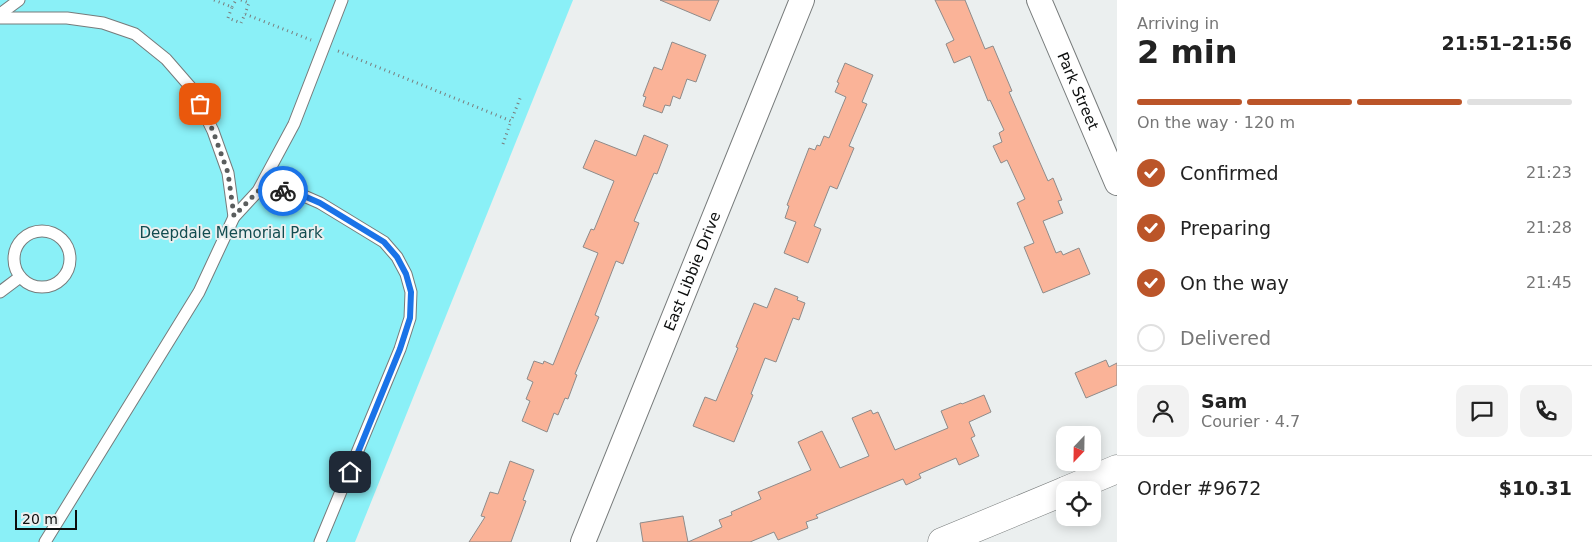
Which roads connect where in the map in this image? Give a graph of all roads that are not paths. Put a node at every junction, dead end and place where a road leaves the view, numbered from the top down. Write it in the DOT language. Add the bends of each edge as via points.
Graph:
graph roads {
  1 [pos="19,0"];
  2 [pos="342,0"];
  3 [pos="802,0"];
  4 [pos="1039,0"];
  5 [pos="0,14"];
  6 [pos="0,18"];
  7 [pos="1117,183"];
  8 [pos="258,191"];
  9 [pos="234,216"];
  10 [pos="20,277"];
  11 [pos="0,292"];
  12 [pos="1117,469"];
  13 [pos="1088,481"];
  14 [pos="1056,494"];
  15 [pos="45,542"];
  16 [pos="320,542"];
  17 [pos="583,542"];
  18 [pos="942,542"];
  1 -- 5 [label="lane"];
  2 -- 8 [label="lane" via="294,124"];
  3 -- 17 [label="street, East Libbie Drive"];
  4 -- 7 [label="street, Park Street"];
  6 -- 9 [label="lane" via="67,18 103,23 135,34 166,60 193,90 213,131 228,173"];
  8 -- 9 [label="lane"];
  8 -- 16 [label="lane" via="285,191 304,196 384,242 397,257 411,292 410,318 400,349"];
  9 -- 15 [label="lane" via="199,292"];
  10 -- 10 [label="lane" via="36,287 46,287 63,278 70,260 65,243 50,232 33,232 25,236 18,243 13,260"];
  10 -- 11 [label="lane"];
  12 -- 13 [label="street"];
  14 -- 18 [label="street"];
}
